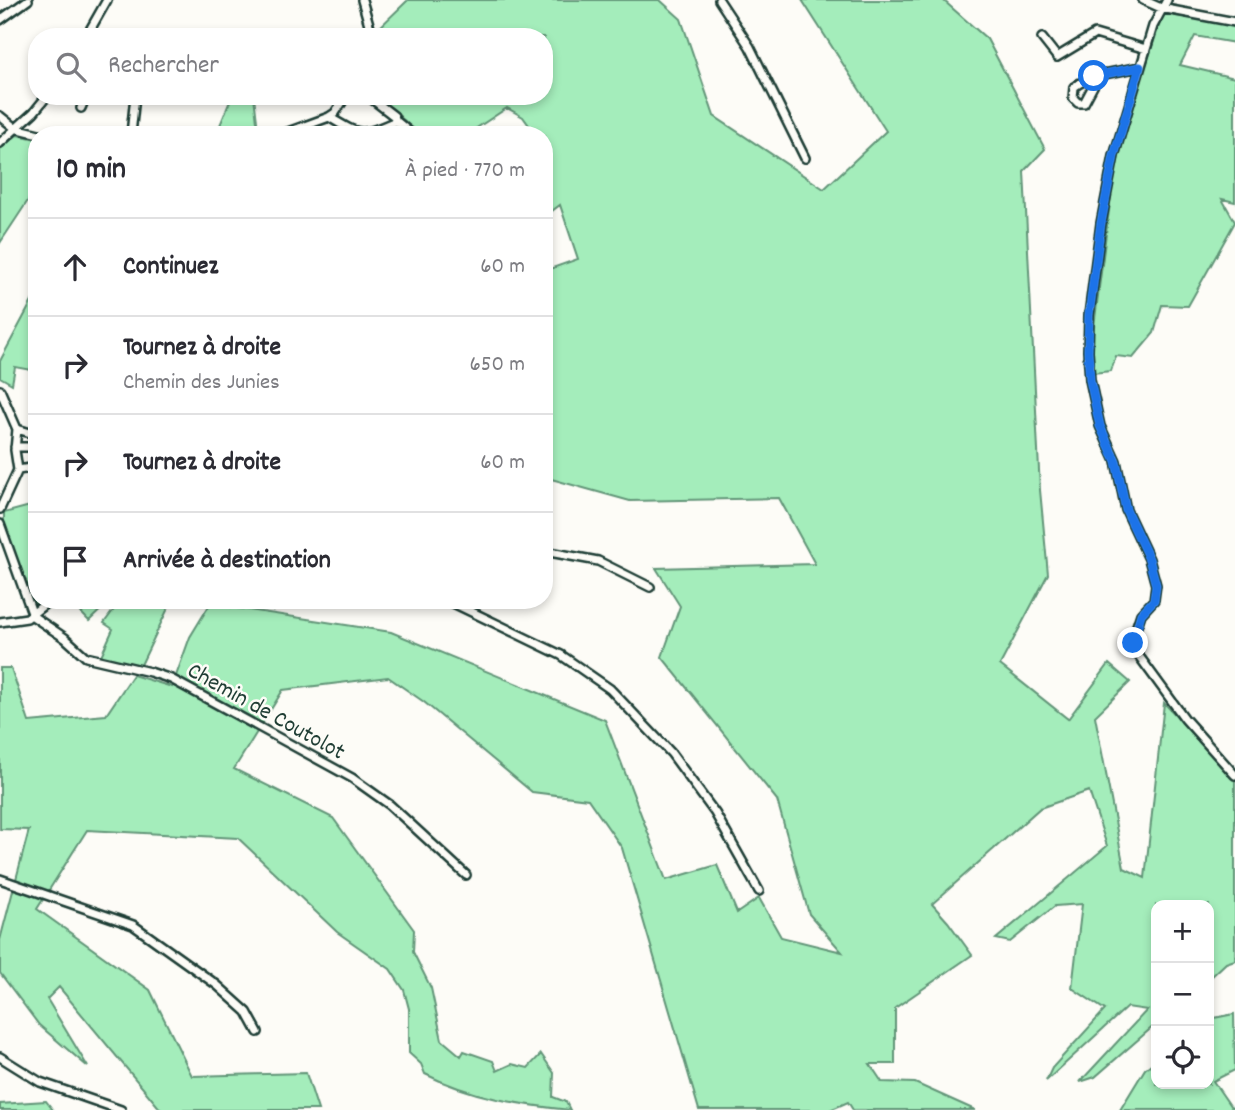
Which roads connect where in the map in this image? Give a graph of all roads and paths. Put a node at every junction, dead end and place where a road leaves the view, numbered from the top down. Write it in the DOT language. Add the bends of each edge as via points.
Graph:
graph roads {
  1 [pos="28,0"];
  2 [pos="107,0"];
  3 [pos="362,0"];
  4 [pos="719,0"];
  5 [pos="1143,0"];
  6 [pos="1167,0"];
  7 [pos="1161,8"];
  8 [pos="0,20"];
  9 [pos="1235,22"];
  10 [pos="91,28"];
  11 [pos="370,28"];
  12 [pos="1042,38"];
  13 [pos="1146,50"];
  14 [pos="1140,67"];
  15 [pos="1099,75"];
  16 [pos="40,105"];
  17 [pos="82,105"];
  18 [pos="134,105"];
  19 [pos="340,105"];
  20 [pos="380,105"];
  21 [pos="81,108"];
  22 [pos="0,116"];
  23 [pos="329,117"];
  24 [pos="396,121"];
  25 [pos="130,126"];
  26 [pos="304,126"];
  27 [pos="343,126"];
  28 [pos="383,126"];
  29 [pos="402,126"];
  30 [pos="15,128"];
  31 [pos="28,131"];
  32 [pos="0,143"];
  33 [pos="805,158"];
  34 [pos="1,394"];
  35 [pos="17,429"];
  36 [pos="28,432"];
  37 [pos="15,447"];
  38 [pos="28,447"];
  39 [pos="28,468"];
  40 [pos="18,470"];
  41 [pos="0,509"];
  42 [pos="0,524"];
  43 [pos="553,553"];
  44 [pos="650,586"];
  45 [pos="28,605"];
  46 [pos="29,609"];
  47 [pos="38,609"];
  48 [pos="466,609"];
  49 [pos="31,614"];
  50 [pos="0,622"];
  51 [pos="1235,775"];
  52 [pos="466,875"];
  53 [pos="0,878"];
  54 [pos="759,891"];
  55 [pos="258,1032"];
  56 [pos="0,1057"];
  57 [pos="121,1110"];
  1 -- 8 [label="street"];
  2 -- 10 [label="street"];
  3 -- 11 [label="street"];
  4 -- 33 [label="street" via="750,47"];
  5 -- 7 [label="street"];
  6 -- 7 [label="street"];
  7 -- 9 [label="street"];
  7 -- 13 [label="street"];
  12 -- 13 [label="street" via="1057,57 1095,34"];
  13 -- 14 [label="street"];
  14 -- 15 [label="street"];
  14 -- 51 [label="street" via="1103,210 1089,315 1090,380 1126,510 1156,585 1154,600 1141,614 1136,629 1136,652 1185,719"];
  16 -- 30 [label="street"];
  17 -- 21 [label="street"];
  18 -- 25 [label="street"];
  19 -- 23 [label="street"];
  20 -- 24 [label="street"];
  22 -- 30 [label="street"];
  23 -- 26 [label="street"];
  23 -- 27 [label="street"];
  24 -- 28 [label="street"];
  24 -- 29 [label="street"];
  30 -- 31 [label="street"];
  30 -- 32 [label="street"];
  34 -- 35 [label="street"];
  35 -- 36 [label="street"];
  35 -- 37 [label="street"];
  37 -- 38 [label="street"];
  37 -- 40 [label="street"];
  39 -- 40 [label="street"];
  40 -- 41 [label="street"];
  42 -- 45 [label="street"];
  43 -- 44 [label="street" via="598,561"];
  46 -- 49 [label="street"];
  47 -- 49 [label="street"];
  48 -- 54 [label="street" via="561,655 610,690 671,753 715,813"];
  49 -- 50 [label="street" via="20,621"];
  49 -- 52 [label="street, Chemin de Coutolot" via="86,657 171,679 352,778 390,805"];
  53 -- 55 [label="street" via="133,925 217,985 247,1012"];
  56 -- 57 [label="street" via="40,1082"];
}
